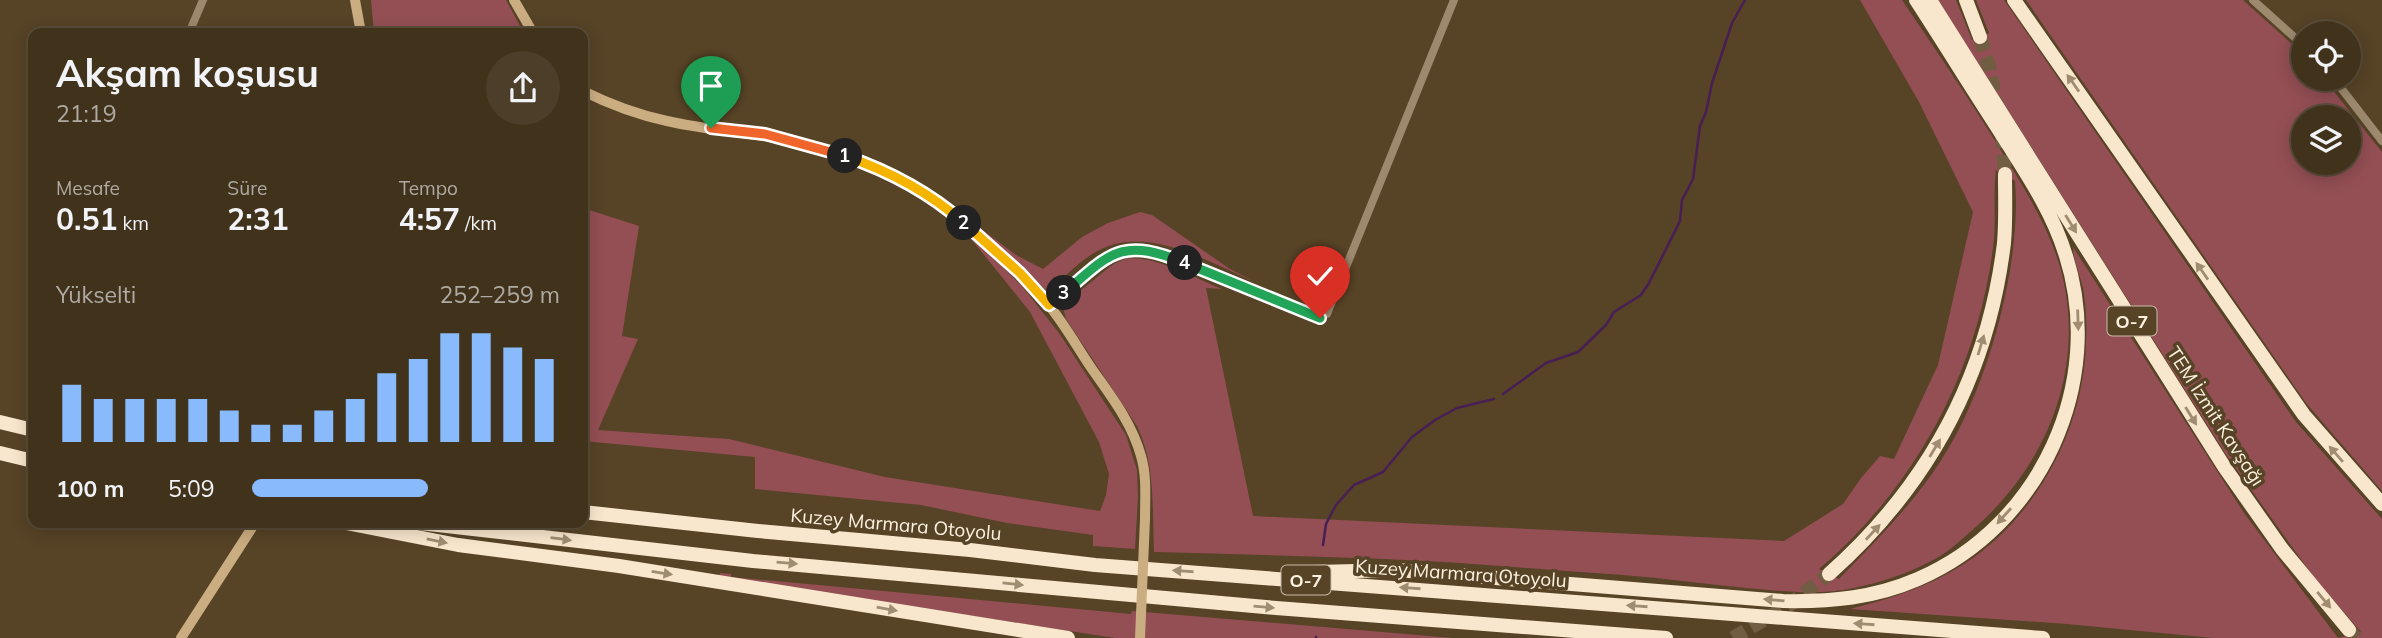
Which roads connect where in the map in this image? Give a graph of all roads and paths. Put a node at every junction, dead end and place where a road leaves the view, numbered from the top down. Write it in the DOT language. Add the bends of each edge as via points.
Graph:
graph roads {
  1 [pos="203,0"];
  2 [pos="355,0"];
  3 [pos="514,0"];
  4 [pos="1454,0"];
  5 [pos="1916,0"];
  6 [pos="1930,0"];
  7 [pos="1966,0"];
  8 [pos="2014,0"];
  9 [pos="2253,0"];
  10 [pos="191,28"];
  11 [pos="360,28"];
  12 [pos="530,28"];
  13 [pos="2291,34"];
  14 [pos="1980,37"];
  15 [pos="2342,91"];
  16 [pos="588,93"];
  17 [pos="2382,141"];
  18 [pos="2005,174"];
  19 [pos="1049,305"];
  20 [pos="0,422"];
  21 [pos="28,429"];
  22 [pos="0,453"];
  23 [pos="28,460"];
  24 [pos="2382,505"];
  25 [pos="588,513"];
  26 [pos="252,528"];
  27 [pos="371,528"];
  28 [pos="465,528"];
  29 [pos="1829,574"];
  30 [pos="1238,575"];
  31 [pos="2349,630"];
  32 [pos="2036,637"];
  33 [pos="181,638"];
  34 [pos="1068,638"];
  35 [pos="1140,638"];
  36 [pos="1666,638"];
  1 -- 10 [label="street"];
  2 -- 11 [label="street"];
  3 -- 12 [label="street"];
  4 -- 19 [label="street" via="1327,314 1315,318 1168,256 1135,249 1102,260"];
  5 -- 30 [label="highway, one-way" via="2038,192 2066,257 2078,313 2077,368 2064,418 2044,465 1999,522 1955,558 1920,578 1851,599 1820,602 1397,570"];
  6 -- 31 [label="highway, TEM İzmit Kavşağı / O-7, one-way" via="2225,468 2282,550"];
  7 -- 14 [label="highway"];
  24 -- 8 [label="highway, one-way" via="2304,415"];
  9 -- 13 [label="street"];
  15 -- 17 [label="street"];
  16 -- 19 [label="street" via="642,115 765,134 881,170 953,214"];
  29 -- 18 [label="highway, one-way" via="1883,521 1910,486 1956,409 1979,352 1999,275"];
  19 -- 35 [label="street, bridge" via="1133,433 1142,457 1145,519"];
  20 -- 21 [label="highway"];
  22 -- 23 [label="highway"];
  30 -- 25 [label="highway, Kuzey Marmara Otoyolu / O-7, one-way" via="1095,565"];
  26 -- 33 [label="street"];
  27 -- 34 [label="highway, one-way"];
  28 -- 36 [label="highway, O-7, one-way" via="1028,586"];
  32 -- 30 [label="highway, Kuzey Marmara Otoyolu / O-7, one-way"];
}
